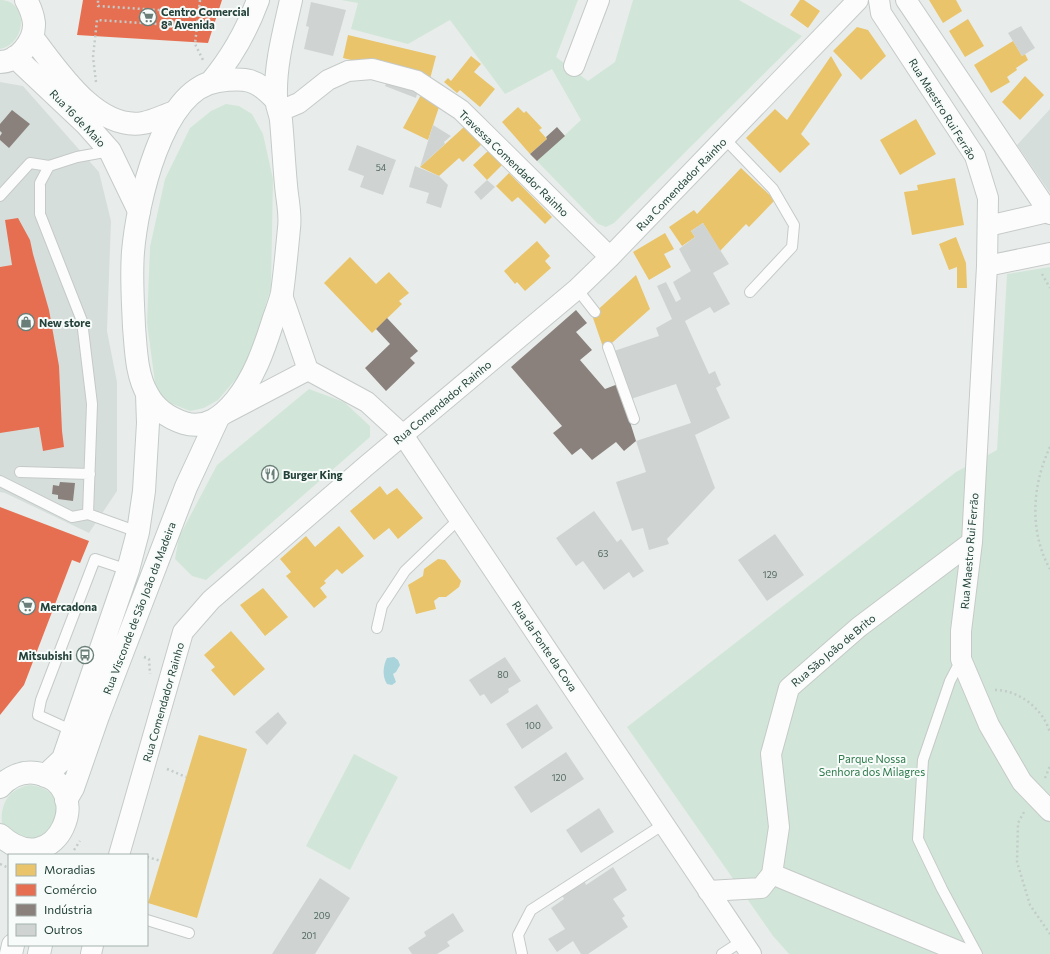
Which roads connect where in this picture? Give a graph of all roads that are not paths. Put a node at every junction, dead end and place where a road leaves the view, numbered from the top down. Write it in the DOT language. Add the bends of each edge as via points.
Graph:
graph roads {
  1 [pos="258,0"];
  2 [pos="291,0"];
  3 [pos="599,0"];
  4 [pos="858,0"];
  5 [pos="880,0"];
  6 [pos="906,0"];
  7 [pos="30,3"];
  8 [pos="32,37"];
  9 [pos="8,60"];
  10 [pos="574,66"];
  11 [pos="209,74"];
  12 [pos="278,106"];
  13 [pos="175,112"];
  14 [pos="725,139"];
  15 [pos="110,151"];
  16 [pos="49,166"];
  17 [pos="0,196"];
  18 [pos="139,210"];
  19 [pos="1049,213"];
  20 [pos="988,226"];
  21 [pos="1050,253"];
  22 [pos="610,257"];
  23 [pos="987,266"];
  24 [pos="577,289"];
  25 [pos="750,292"];
  26 [pos="282,295"];
  27 [pos="596,312"];
  28 [pos="608,346"];
  29 [pos="308,370"];
  30 [pos="147,394"];
  31 [pos="222,415"];
  32 [pos="634,419"];
  33 [pos="403,435"];
  34 [pos="20,472"];
  35 [pos="90,474"];
  36 [pos="0,480"];
  37 [pos="88,514"];
  38 [pos="459,519"];
  39 [pos="138,532"];
  40 [pos="972,542"];
  41 [pos="128,570"];
  42 [pos="377,628"];
  43 [pos="961,660"];
  44 [pos="73,732"];
  45 [pos="45,776"];
  46 [pos="5,781"];
  47 [pos="66,800"];
  48 [pos="1050,811"];
  49 [pos="664,824"];
  50 [pos="7,844"];
  51 [pos="52,849"];
  52 [pos="119,854"];
  53 [pos="772,874"];
  54 [pos="708,891"];
  55 [pos="148,920"];
  56 [pos="189,933"];
  57 [pos="746,947"];
  58 [pos="522,954"];
  59 [pos="722,954"];
  60 [pos="965,954"];
  61 [pos="977,954"];
  1 -- 11 [label="main road" via="227,63"];
  2 -- 12 [label="main road, Rua Visconde de São João da Madeira" via="279,51"];
  3 -- 10 [label="street"];
  4 -- 14 [label="street, Rua Comendador Rainho"];
  5 -- 20 [label="street, Rua Maestro Rui Ferrão" via="881,13 975,156 988,198"];
  6 -- 19 [label="street"];
  7 -- 8 [label="main road" via="34,24"];
  8 -- 9 [label="main road, Rua 16 de Maio" via="25,48"];
  8 -- 13 [label="main road, Rua 16 de Maio" via="68,83 97,111 122,122 143,123"];
  9 -- 15 [label="main road, Rua 16 de Maio" via="86,124"];
  11 -- 12 [label="main road" via="240,78 260,84"];
  11 -- 13 [label="main road"];
  12 -- 22 [label="street, Travessa Comendador Rainho" via="299,103 328,80 348,71 372,69 418,81 461,110"];
  12 -- 26 [label="main road, Rua Visconde de São João da Madeira" via="290,222"];
  13 -- 18 [label="main road" via="160,138"];
  14 -- 22 [label="street, Rua Comendador Rainho"];
  14 -- 25 [label="lane" via="774,189 794,225 792,247"];
  15 -- 16 [label="lane" via="77,157"];
  15 -- 18 [label="main road, Rua 16 de Maio"];
  16 -- 17 [label="lane" via="30,163"];
  16 -- 35 [label="lane" via="40,184 40,214 82,321 92,404"];
  18 -- 30 [label="main road" via="131,288 136,351"];
  19 -- 20 [label="street"];
  20 -- 23 [label="street, Rua Maestro Rui Ferrão"];
  21 -- 23 [label="street"];
  22 -- 24 [label="street, Rua Comendador Rainho"];
  23 -- 40 [label="street, Rua Maestro Rui Ferrão"];
  24 -- 27 [label="lane"];
  24 -- 33 [label="street, Rua Comendador Rainho"];
  26 -- 29 [label="street"];
  26 -- 31 [label="main road, Rua Visconde de São João da Madeira" via="256,368 244,391"];
  28 -- 32 [label="lane"];
  29 -- 31 [label="street"];
  29 -- 33 [label="street, Rua da Fonte da Cova" via="367,402"];
  30 -- 31 [label="main road" via="156,407 175,420 188,424 207,423"];
  30 -- 39 [label="main road, Rua Visconde de São João da Madeira" via="144,492"];
  31 -- 47 [label="main road, Rua Visconde de São João da Madeira" via="186,487 73,788"];
  33 -- 38 [label="street, Rua da Fonte da Cova"];
  33 -- 52 [label="street, Rua Comendador Rainho" via="211,600 183,632"];
  34 -- 35 [label="lane"];
  35 -- 37 [label="lane"];
  36 -- 37 [label="lane" via="72,517"];
  37 -- 39 [label="lane"];
  38 -- 42 [label="lane" via="404,571 382,606"];
  38 -- 49 [label="street, Rua da Fonte da Cova"];
  39 -- 41 [label="main road, Rua Visconde de São João da Madeira"];
  40 -- 43 [label="street, Rua Maestro Rui Ferrão" via="961,631"];
  40 -- 53 [label="street, Rua São João de Brito" via="859,627 788,688 771,754 779,827"];
  41 -- 44 [label="main road, Rua Visconde de São João da Madeira"];
  41 -- 44 [label="lane" via="95,558 41,700 38,715"];
  43 -- 48 [label="street, Rua Maestro Rui Ferrão" via="990,725 1019,776"];
  43 -- 61 [label="lane" via="950,681 923,760 918,839"];
  44 -- 45 [label="main road, Rua Visconde de São João da Madeira" via="63,759"];
  45 -- 46 [label="main road" via="30,773"];
  45 -- 47 [label="main road" via="58,786"];
  47 -- 51 [label="main road" via="66,821"];
  49 -- 54 [label="street, Rua da Fonte da Cova"];
  49 -- 58 [label="lane" via="531,910 518,935"];
  50 -- 51 [label="main road" via="28,849"];
  53 -- 54 [label="street" via="760,888"];
  53 -- 60 [label="street"];
  54 -- 57 [label="street, Rua da Fonte da Cova"];
  55 -- 56 [label="lane"];
  57 -- 59 [label="lane"];
}
